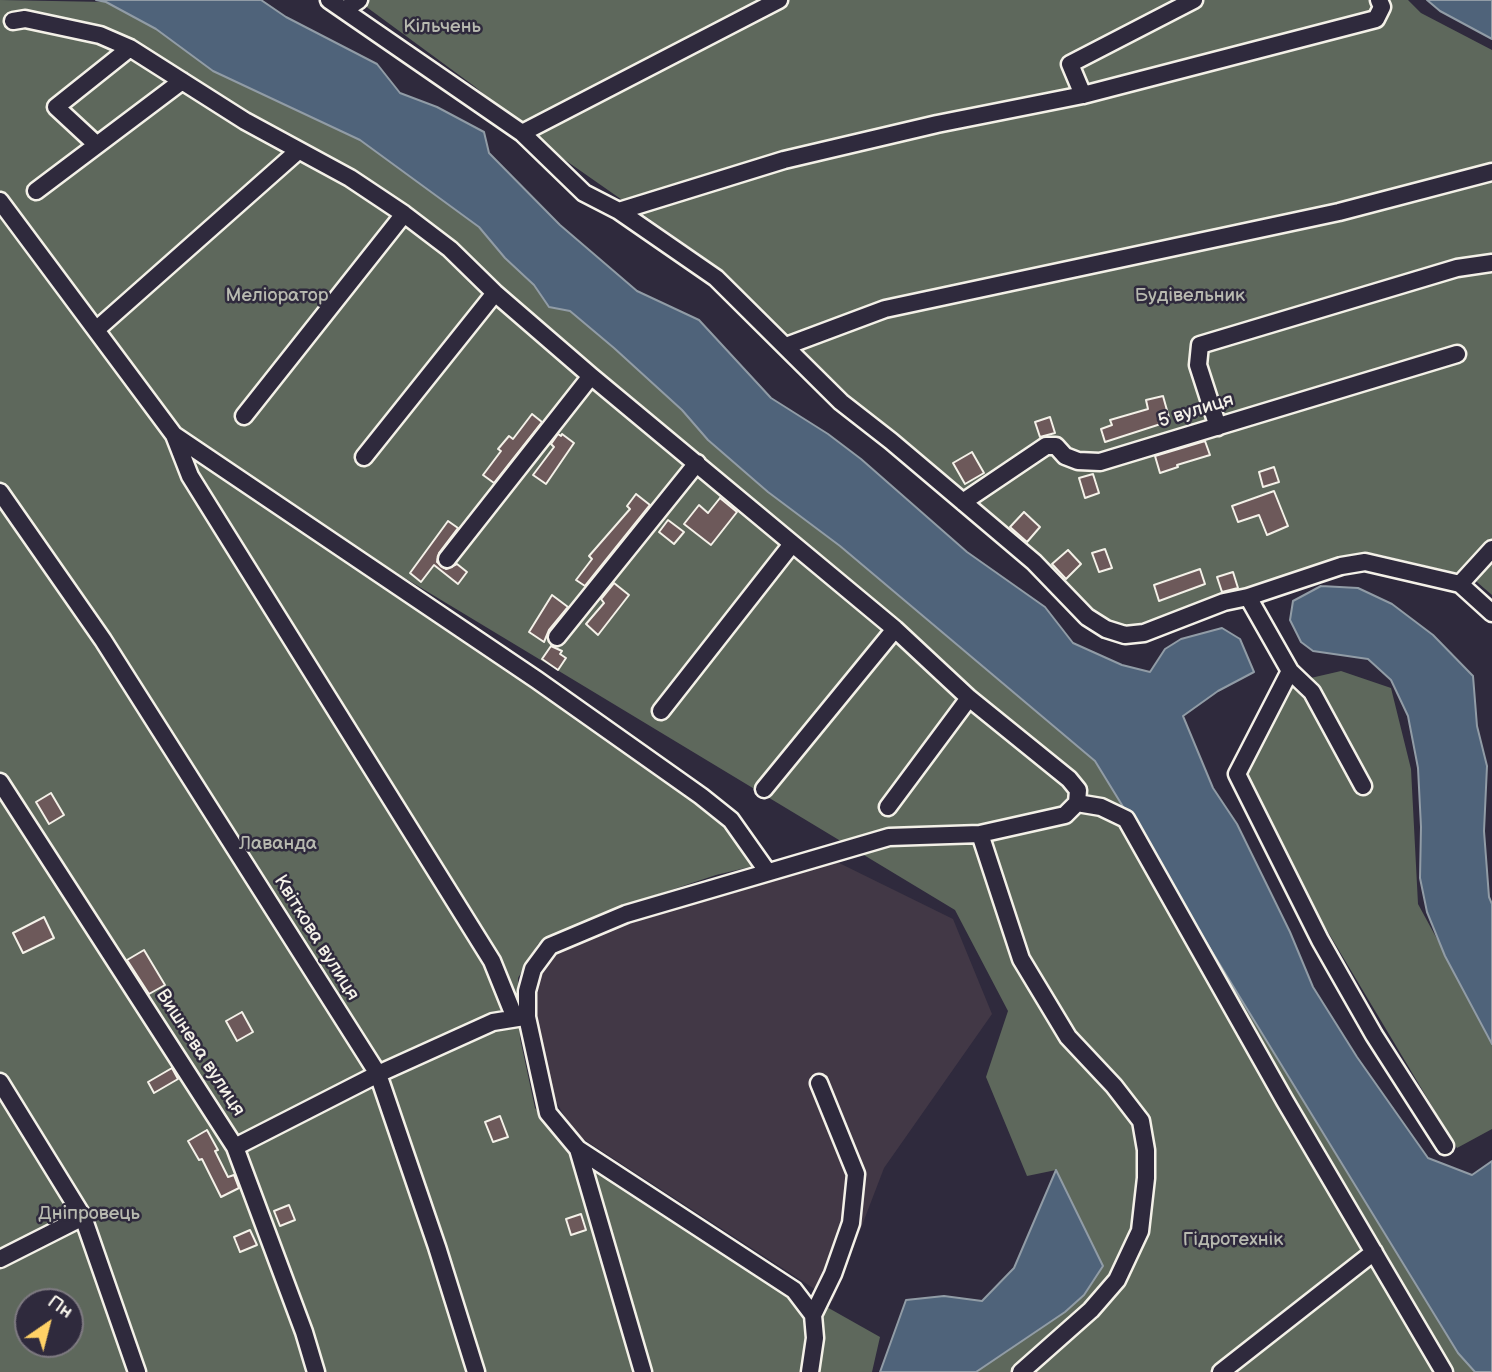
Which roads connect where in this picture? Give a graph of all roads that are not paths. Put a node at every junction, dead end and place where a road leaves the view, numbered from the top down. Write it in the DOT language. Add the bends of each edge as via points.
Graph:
graph roads {
  1 [pos="329,0"];
  2 [pos="359,0"];
  3 [pos="779,0"];
  4 [pos="1194,0"];
  5 [pos="1380,0"];
  6 [pos="344,10"];
  7 [pos="13,21"];
  8 [pos="130,48"];
  9 [pos="182,81"];
  10 [pos="1083,95"];
  11 [pos="522,133"];
  12 [pos="97,145"];
  13 [pos="298,151"];
  14 [pos="1492,172"];
  15 [pos="36,191"];
  16 [pos="0,201"];
  17 [pos="619,212"];
  18 [pos="404,214"];
  19 [pos="1492,263"];
  20 [pos="495,293"];
  21 [pos="97,329"];
  22 [pos="786,346"];
  23 [pos="1457,354"];
  24 [pos="591,376"];
  25 [pos="244,416"];
  26 [pos="1218,427"];
  27 [pos="174,435"];
  28 [pos="364,457"];
  29 [pos="697,463"];
  30 [pos="0,492"];
  31 [pos="963,502"];
  32 [pos="792,544"];
  33 [pos="1492,549"];
  34 [pos="447,559"];
  35 [pos="1460,584"];
  36 [pos="1248,597"];
  37 [pos="1492,613"];
  38 [pos="895,629"];
  39 [pos="557,637"];
  40 [pos="1290,671"];
  41 [pos="969,698"];
  42 [pos="661,711"];
  43 [pos="0,782"];
  44 [pos="1363,786"];
  45 [pos="764,789"];
  46 [pos="1077,803"];
  47 [pos="888,807"];
  48 [pos="980,834"];
  49 [pos="767,871"];
  50 [pos="521,1017"];
  51 [pos="378,1074"];
  52 [pos="0,1082"];
  53 [pos="819,1083"];
  54 [pos="1445,1146"];
  55 [pos="235,1147"];
  56 [pos="578,1149"];
  57 [pos="83,1217"];
  58 [pos="1374,1252"];
  59 [pos="0,1259"];
  60 [pos="813,1315"];
  61 [pos="137,1372"];
  62 [pos="316,1372"];
  63 [pos="476,1372"];
  64 [pos="643,1372"];
  65 [pos="810,1372"];
  66 [pos="1021,1372"];
  67 [pos="1222,1372"];
  68 [pos="1444,1372"];
  1 -- 6 [label="street"];
  2 -- 6 [label="street"];
  3 -- 11 [label="street"];
  4 -- 10 [label="street" via="1070,64"];
  5 -- 10 [label="street" via="1376,19"];
  6 -- 11 [label="street"];
  7 -- 8 [label="street" via="25,19 100,35"];
  8 -- 9 [label="street"];
  8 -- 12 [label="street" via="56,107"];
  9 -- 12 [label="street"];
  9 -- 13 [label="street"];
  10 -- 17 [label="street" via="784,160"];
  11 -- 17 [label="street" via="584,193"];
  12 -- 15 [label="street"];
  13 -- 18 [label="street"];
  13 -- 21 [label="street"];
  14 -- 22 [label="street" via="1325,215 885,309"];
  16 -- 21 [label="street"];
  17 -- 22 [label="street" via="716,278"];
  18 -- 20 [label="street" via="450,249"];
  18 -- 25 [label="street"];
  19 -- 26 [label="street" via="1457,268 1200,345 1198,365"];
  20 -- 24 [label="street"];
  20 -- 28 [label="street"];
  21 -- 27 [label="street"];
  22 -- 31 [label="street" via="841,402"];
  23 -- 26 [label="street, 5 вулиця"];
  24 -- 29 [label="street"];
  24 -- 34 [label="street"];
  26 -- 31 [label="street, 5 вулиця" via="1100,462 1078,461 1056,446 1046,446"];
  27 -- 49 [label="street" via="701,796 731,820"];
  27 -- 50 [label="street" via="190,476 492,961"];
  29 -- 32 [label="street"];
  29 -- 39 [label="street"];
  30 -- 51 [label="street, Квіткова вулиця" via="103,640"];
  31 -- 36 [label="street" via="1105,629 1125,635 1144,633"];
  32 -- 38 [label="street"];
  32 -- 42 [label="street"];
  33 -- 35 [label="street"];
  35 -- 36 [label="street" via="1365,562"];
  35 -- 37 [label="street"];
  36 -- 40 [label="street"];
  38 -- 41 [label="street"];
  38 -- 45 [label="street"];
  40 -- 44 [label="street" via="1312,692"];
  40 -- 54 [label="street" via="1237,774 1320,940"];
  41 -- 46 [label="street" via="1069,779 1078,790"];
  41 -- 47 [label="street"];
  43 -- 55 [label="street, Вишнева вулиця"];
  46 -- 48 [label="street" via="1065,815"];
  46 -- 58 [label="street" via="1101,807 1126,820"];
  48 -- 49 [label="street" via="889,837"];
  48 -- 66 [label="street" via="1021,959 1068,1037 1140,1121 1146,1150 1140,1231 1117,1280 1091,1310"];
  49 -- 50 [label="street" via="626,914 550,946 533,969"];
  50 -- 51 [label="street" via="493,1022"];
  50 -- 56 [label="street" via="548,1113"];
  51 -- 55 [label="street"];
  51 -- 63 [label="street, Квіткова вулиця"];
  52 -- 57 [label="street"];
  53 -- 60 [label="street" via="856,1174 851,1223"];
  55 -- 62 [label="street, Вишнева вулиця"];
  56 -- 60 [label="street" via="794,1290"];
  56 -- 64 [label="street"];
  57 -- 59 [label="street"];
  57 -- 61 [label="street"];
  58 -- 67 [label="street"];
  58 -- 68 [label="street"];
  60 -- 65 [label="street"];
}
